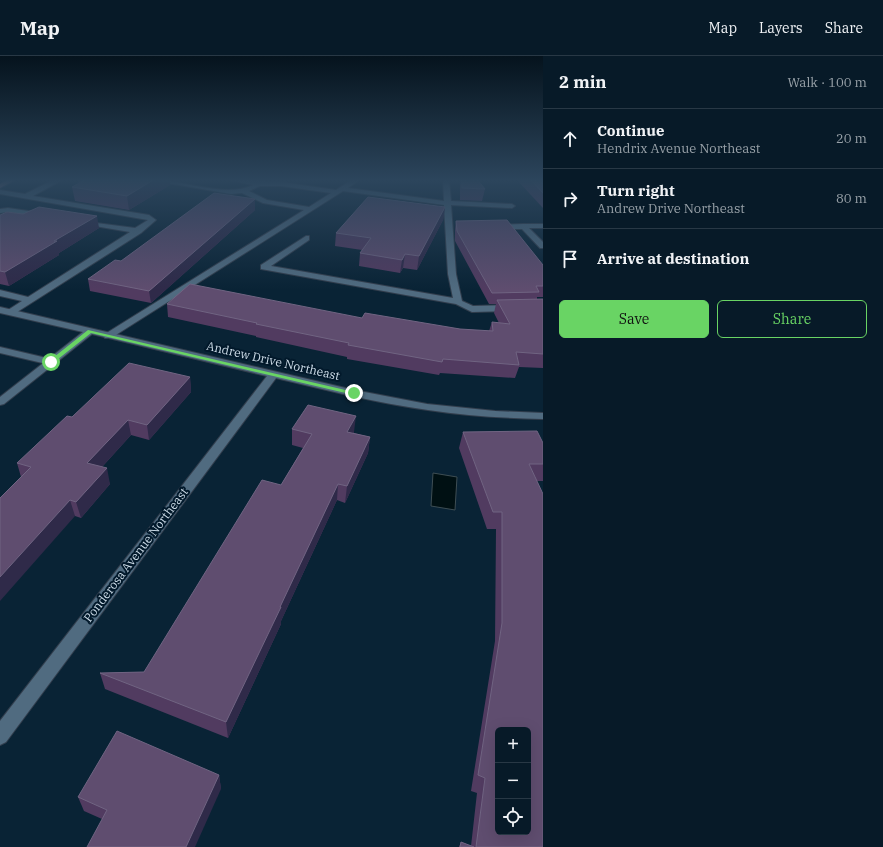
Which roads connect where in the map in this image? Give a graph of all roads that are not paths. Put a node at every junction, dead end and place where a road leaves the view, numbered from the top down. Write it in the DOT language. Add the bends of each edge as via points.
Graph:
graph roads {
  1 [pos="142,216"];
  2 [pos="298,216"];
  3 [pos="450,216"];
  4 [pos="76,221"];
  5 [pos="523,226"];
  6 [pos="543,226"];
  7 [pos="486,227"];
  8 [pos="138,230"];
  9 [pos="306,238"];
  10 [pos="543,246"];
  11 [pos="0,293"];
  12 [pos="29,300"];
  13 [pos="458,302"];
  14 [pos="543,307"];
  15 [pos="0,310"];
  16 [pos="11,312"];
  17 [pos="90,331"];
  18 [pos="108,336"];
  19 [pos="0,350"];
  20 [pos="51,362"];
  21 [pos="273,375"];
  22 [pos="0,402"];
  23 [pos="543,416"];
  24 [pos="0,736"];
  1 -- 8 [label="street" via="153,220"];
  2 -- 18 [label="street"];
  3 -- 13 [label="street" via="452,274"];
  4 -- 8 [label="street"];
  5 -- 6 [label="street"];
  5 -- 7 [label="street"];
  5 -- 10 [label="street"];
  8 -- 12 [label="street"];
  9 -- 13 [label="street" via="264,267"];
  11 -- 12 [label="street"];
  12 -- 16 [label="street"];
  13 -- 14 [label="street" via="472,309"];
  15 -- 16 [label="street, Andrew Drive Northeast"];
  16 -- 17 [label="street, Andrew Drive Northeast"];
  17 -- 18 [label="street, Andrew Drive Northeast"];
  17 -- 20 [label="street"];
  18 -- 21 [label="street, Andrew Drive Northeast"];
  19 -- 20 [label="street"];
  20 -- 22 [label="street"];
  21 -- 23 [label="street, Andrew Drive Northeast" via="427,406 495,414"];
  21 -- 24 [label="street, Ponderosa Avenue Northeast"];
}
